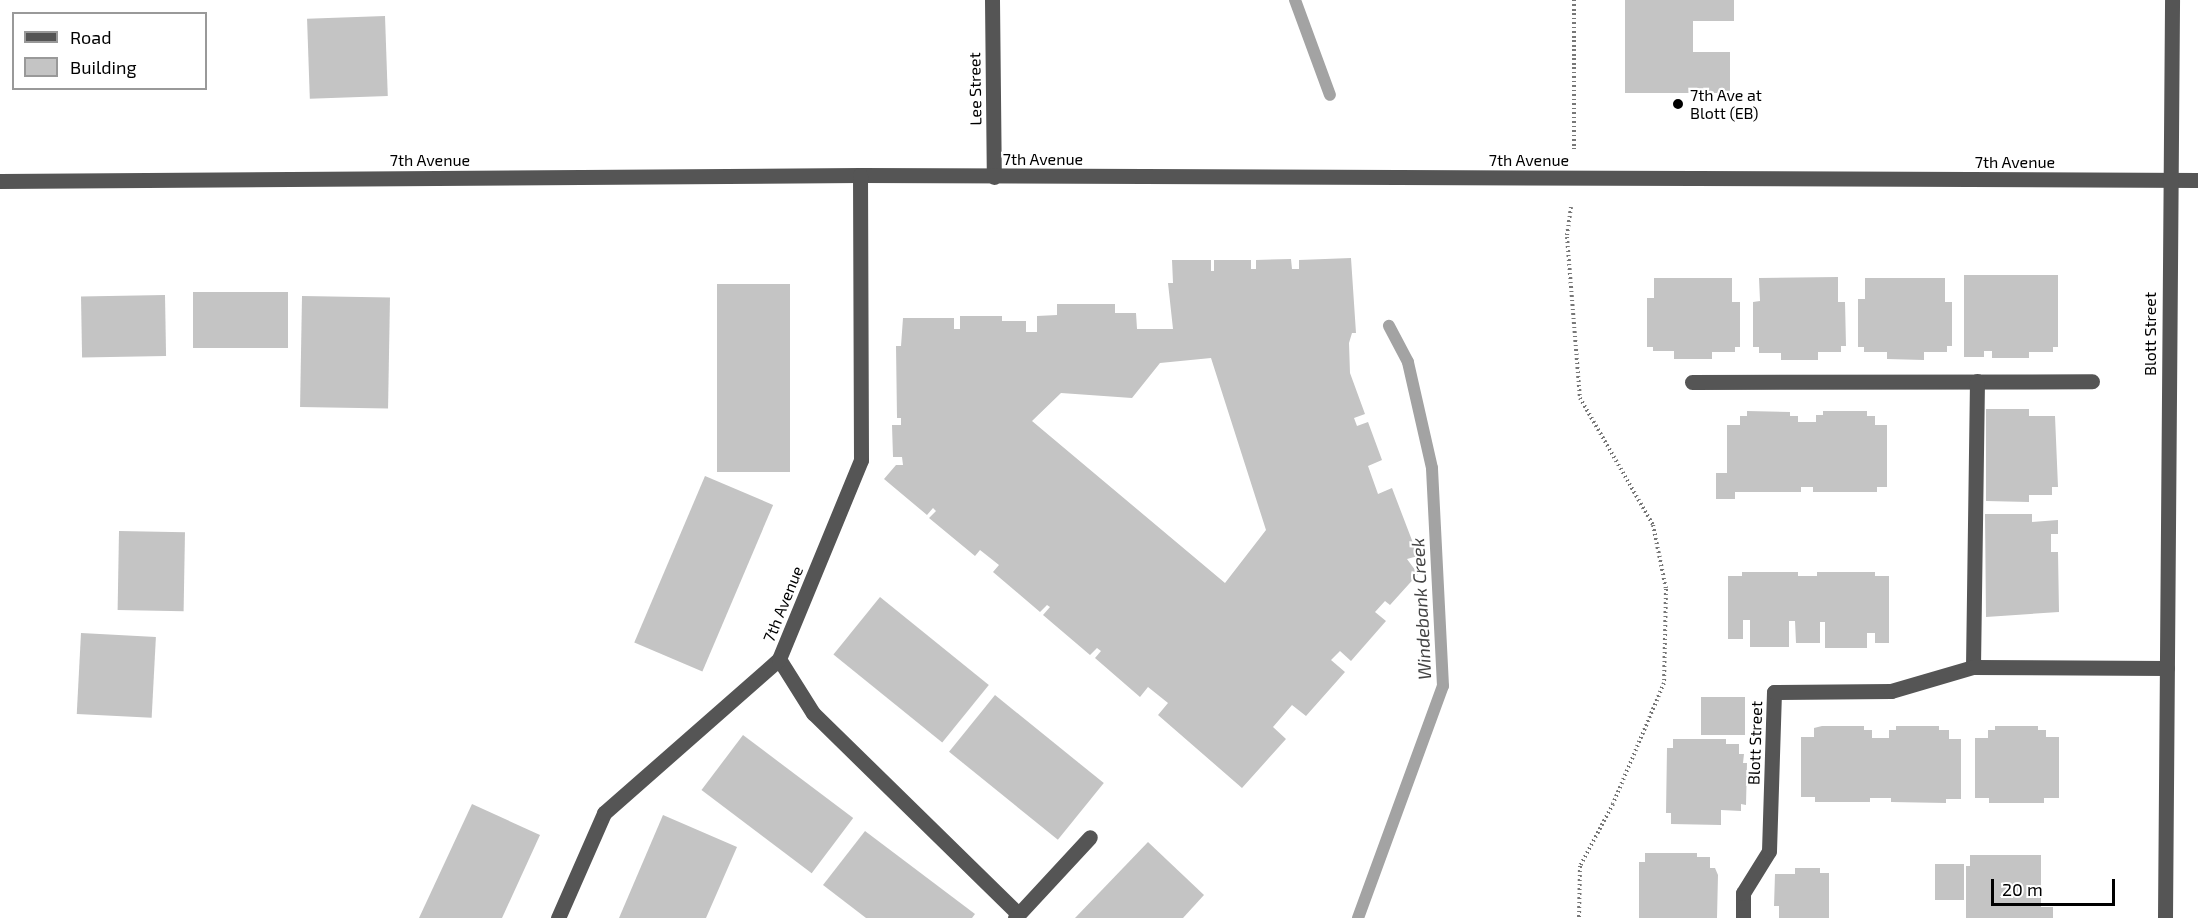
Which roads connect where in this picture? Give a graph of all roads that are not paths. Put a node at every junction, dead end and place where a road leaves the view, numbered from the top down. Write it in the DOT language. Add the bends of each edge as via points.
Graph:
graph roads {
  1 [pos="992,0"];
  2 [pos="2172,0"];
  3 [pos="860,175"];
  4 [pos="994,177"];
  5 [pos="2169,180"];
  6 [pos="2198,180"];
  7 [pos="0,182"];
  8 [pos="1977,381"];
  9 [pos="2092,381"];
  10 [pos="1692,382"];
  11 [pos="779,659"];
  12 [pos="1973,667"];
  13 [pos="2167,668"];
  14 [pos="1090,837"];
  15 [pos="1017,916"];
  16 [pos="558,918"];
  17 [pos="1743,918"];
  18 [pos="2165,918"];
  1 -- 4 [label="street, Lee Street"];
  2 -- 5 [label="street, Blott Street"];
  3 -- 4 [label="street, 7th Avenue"];
  3 -- 7 [label="street, 7th Avenue"];
  3 -- 11 [label="street, 7th Avenue" via="861,460"];
  4 -- 5 [label="street, 7th Avenue"];
  5 -- 6 [label="street, 7th Avenue"];
  5 -- 13 [label="street, Blott Street"];
  8 -- 9 [label="street"];
  8 -- 10 [label="street"];
  8 -- 12 [label="street"];
  11 -- 15 [label="street, 7th Avenue" via="813,713"];
  11 -- 16 [label="street, 7th Avenue" via="604,813"];
  12 -- 13 [label="street, Blott Street"];
  12 -- 17 [label="street, Blott Street" via="1891,691 1774,692 1769,850 1743,893"];
  13 -- 18 [label="street, Blott Street"];
  14 -- 15 [label="street, 7th Avenue"];
}
